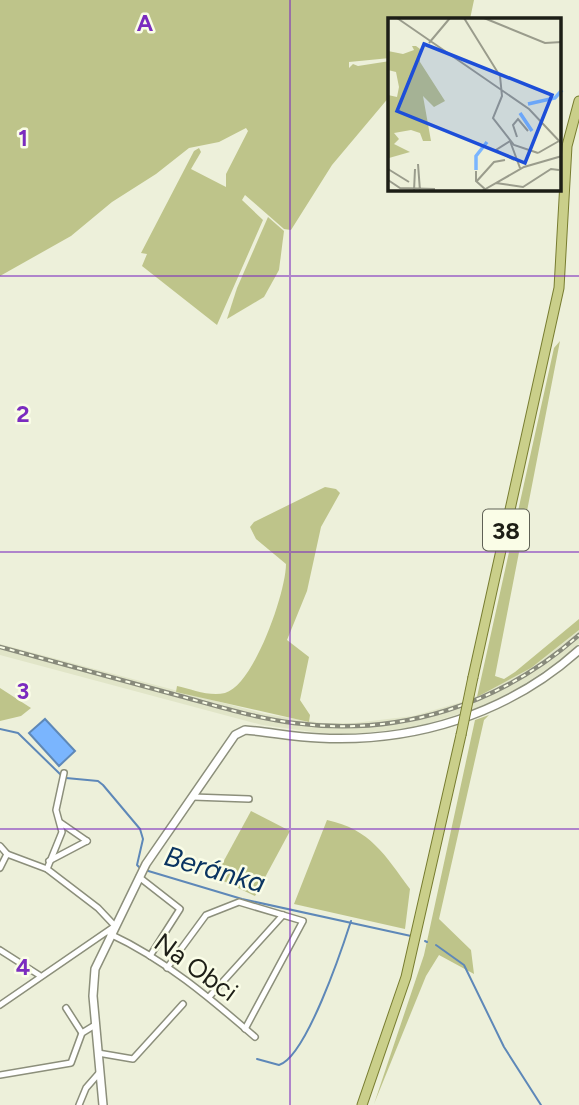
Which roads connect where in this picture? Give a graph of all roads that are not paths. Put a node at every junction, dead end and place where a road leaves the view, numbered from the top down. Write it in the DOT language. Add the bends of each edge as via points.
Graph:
graph roads {
  1 [pos="579,101"];
  2 [pos="579,650"];
  3 [pos="63,776"];
  4 [pos="193,797"];
  5 [pos="249,799"];
  6 [pos="61,823"];
  7 [pos="0,846"];
  8 [pos="7,854"];
  9 [pos="49,861"];
  10 [pos="0,868"];
  11 [pos="47,869"];
  12 [pos="142,872"];
  13 [pos="283,915"];
  14 [pos="115,926"];
  15 [pos="110,934"];
  16 [pos="0,950"];
  17 [pos="150,957"];
  18 [pos="167,968"];
  19 [pos="40,975"];
  20 [pos="209,997"];
  21 [pos="183,1004"];
  22 [pos="0,1005"];
  23 [pos="66,1008"];
  24 [pos="75,1024"];
  25 [pos="93,1026"];
  26 [pos="245,1029"];
  27 [pos="82,1033"];
  28 [pos="255,1037"];
  29 [pos="98,1053"];
  30 [pos="100,1072"];
  31 [pos="0,1075"];
  32 [pos="79,1105"];
  33 [pos="103,1105"];
  34 [pos="362,1105"];
  1 -- 34 [label="main road, 38, bridge" via="567,146 559,288 409,965"];
  2 -- 4 [label="street" via="518,694 435,728 356,738 239,732"];
  3 -- 6 [label="street" via="56,810"];
  4 -- 5 [label="street"];
  4 -- 12 [label="street"];
  6 -- 9 [label="street" via="62,832"];
  6 -- 9 [label="street" via="87,841"];
  7 -- 8 [label="street"];
  8 -- 10 [label="street"];
  8 -- 11 [label="street"];
  9 -- 11 [label="street"];
  11 -- 14 [label="street"];
  12 -- 14 [label="street"];
  12 -- 17 [label="street" via="180,909"];
  13 -- 18 [label="street" via="239,902 206,915"];
  13 -- 20 [label="street"];
  13 -- 26 [label="street" via="303,921"];
  14 -- 15 [label="street"];
  14 -- 19 [label="street"];
  15 -- 17 [label="street, Na Obci"];
  15 -- 25 [label="street" via="94,969"];
  16 -- 19 [label="street"];
  17 -- 18 [label="street, Na Obci"];
  18 -- 20 [label="street, Na Obci"];
  19 -- 22 [label="street"];
  20 -- 26 [label="street, Na Obci"];
  21 -- 29 [label="street" via="133,1059"];
  23 -- 24 [label="street"];
  24 -- 25 [label="street"];
  24 -- 27 [label="street"];
  25 -- 27 [label="street"];
  25 -- 29 [label="street"];
  26 -- 28 [label="street, Na Obci"];
  27 -- 31 [label="street" via="71,1063"];
  29 -- 30 [label="street"];
  30 -- 32 [label="street"];
  30 -- 33 [label="street"];
}
